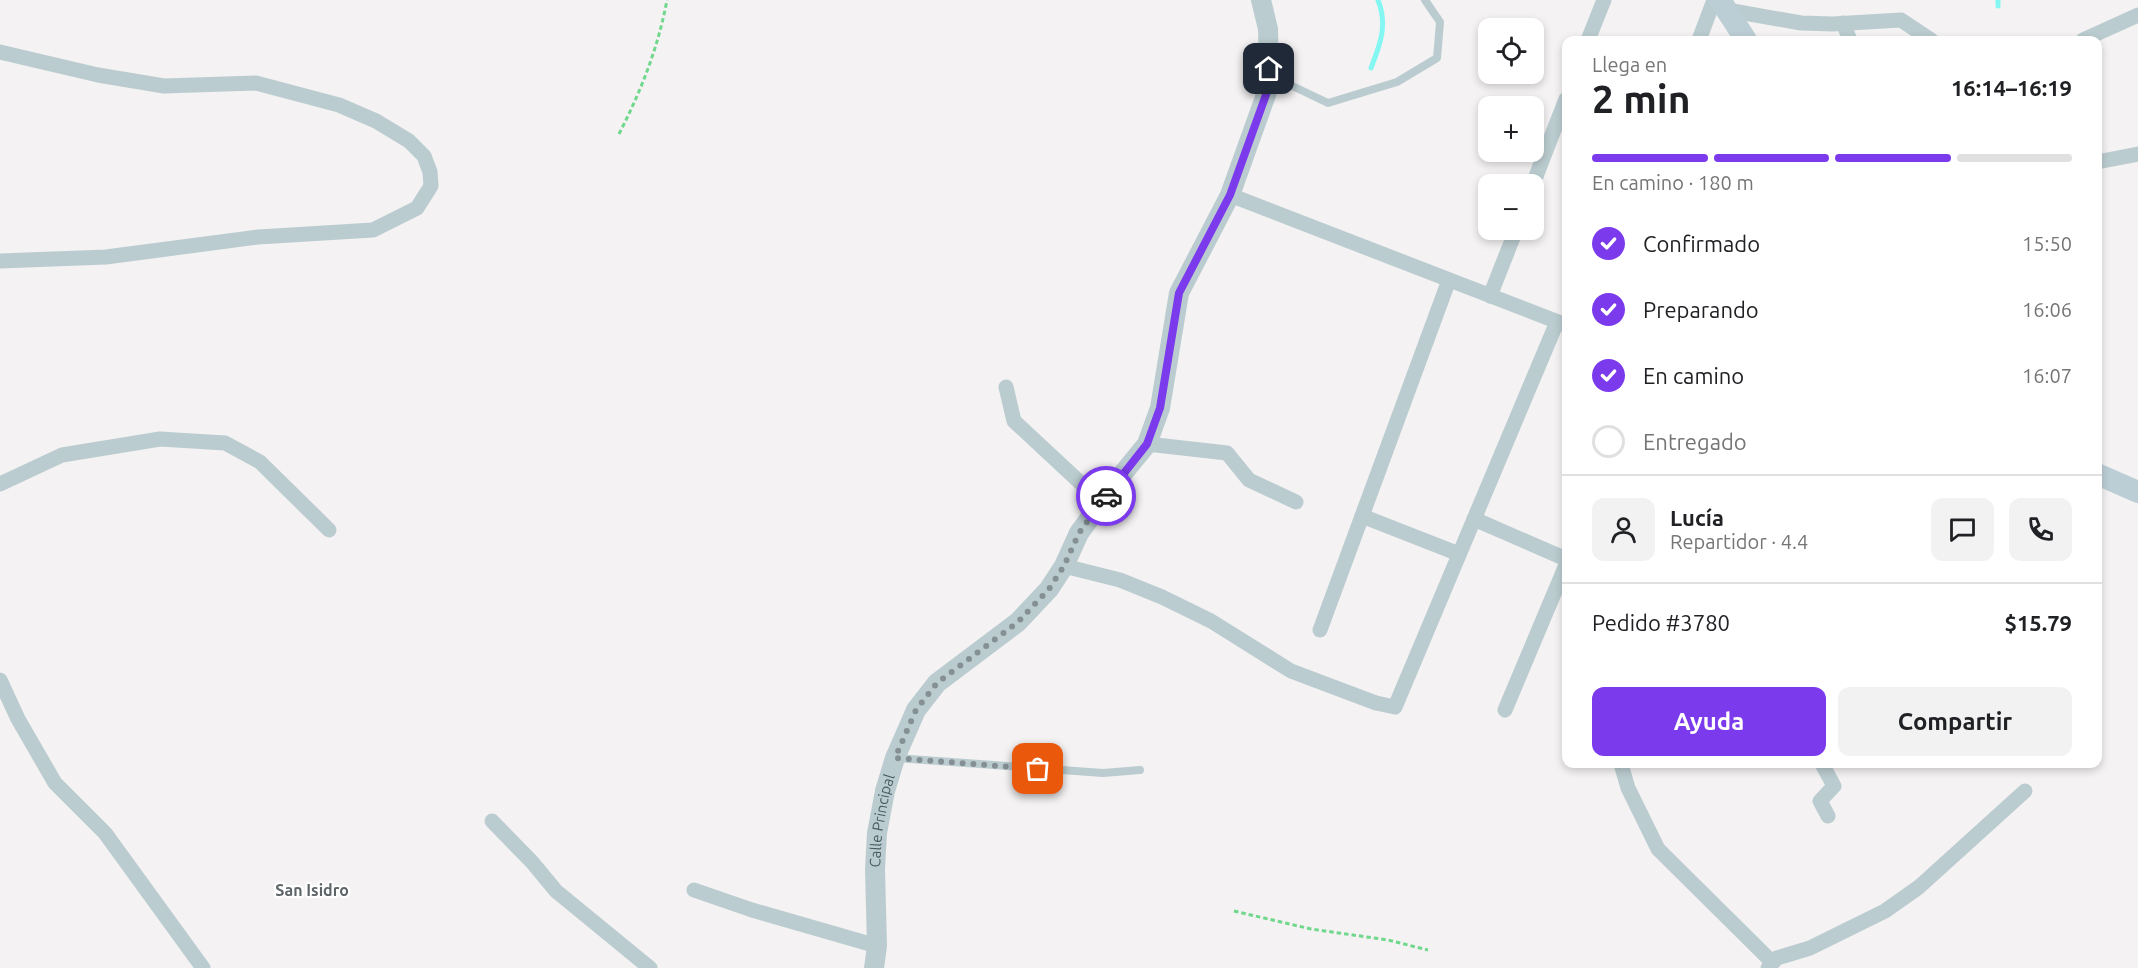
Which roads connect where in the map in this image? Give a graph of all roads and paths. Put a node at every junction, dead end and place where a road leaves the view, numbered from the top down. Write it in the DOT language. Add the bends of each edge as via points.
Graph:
graph roads {
  1 [pos="667,0"];
  2 [pos="1261,0"];
  3 [pos="1425,0"];
  4 [pos="1604,0"];
  5 [pos="1720,3"];
  6 [pos="2138,15"];
  7 [pos="1843,24"];
  8 [pos="1590,36"];
  9 [pos="1702,36"];
  10 [pos="1743,36"];
  11 [pos="1848,36"];
  12 [pos="1925,36"];
  13 [pos="2092,36"];
  14 [pos="0,52"];
  15 [pos="1269,69"];
  16 [pos="1562,109"];
  17 [pos="619,134"];
  18 [pos="2138,154"];
  19 [pos="2102,161"];
  20 [pos="1537,174"];
  21 [pos="1230,195"];
  22 [pos="1512,240"];
  23 [pos="0,261"];
  24 [pos="1449,280"];
  25 [pos="1490,296"];
  26 [pos="1562,323"];
  27 [pos="1006,387"];
  28 [pos="1147,444"];
  29 [pos="2102,476"];
  30 [pos="0,484"];
  31 [pos="2138,492"];
  32 [pos="1101,502"];
  33 [pos="1296,502"];
  34 [pos="1362,516"];
  35 [pos="1474,519"];
  36 [pos="329,530"];
  37 [pos="1459,554"];
  38 [pos="1562,557"];
  39 [pos="1064,566"];
  40 [pos="1562,575"];
  41 [pos="1320,630"];
  42 [pos="0,680"];
  43 [pos="1505,710"];
  44 [pos="895,758"];
  45 [pos="1622,768"];
  46 [pos="1824,768"];
  47 [pos="1140,770"];
  48 [pos="2025,791"];
  49 [pos="1828,816"];
  50 [pos="492,821"];
  51 [pos="694,890"];
  52 [pos="1234,911"];
  53 [pos="877,946"];
  54 [pos="1428,950"];
  55 [pos="1770,965"];
  56 [pos="203,968"];
  57 [pos="650,968"];
  58 [pos="874,968"];
  1 -- 17 [label="path" via="660,35"];
  2 -- 15 [label="street, Calle Principal" via="1268,29"];
  3 -- 15 [label="lane" via="1440,22 1437,58 1397,82 1328,103 1284,82"];
  4 -- 8 [label="street"];
  5 -- 7 [label="street" via="1801,24"];
  5 -- 9 [label="street"];
  5 -- 10 [label="main road"];
  6 -- 13 [label="street"];
  7 -- 11 [label="street"];
  7 -- 12 [label="street" via="1901,20"];
  14 -- 23 [label="street" via="164,86 256,83 339,105 409,141 424,156 431,186 417,208 373,230 258,237 106,257"];
  15 -- 21 [label="street, Calle Principal" via="1267,92"];
  16 -- 20 [label="street"];
  18 -- 19 [label="street"];
  21 -- 24 [label="street"];
  21 -- 28 [label="street, Calle Principal" via="1179,293 1160,408"];
  22 -- 25 [label="street"];
  24 -- 25 [label="street"];
  24 -- 34 [label="street"];
  25 -- 26 [label="street"];
  26 -- 35 [label="street"];
  27 -- 32 [label="street" via="1014,421"];
  28 -- 32 [label="street, Calle Principal"];
  28 -- 33 [label="street" via="1227,453 1250,480"];
  29 -- 31 [label="main road"];
  30 -- 36 [label="street" via="62,454 160,439 225,443 260,462"];
  32 -- 39 [label="street, Calle Principal" via="1079,533"];
  34 -- 37 [label="street"];
  34 -- 41 [label="street"];
  35 -- 37 [label="street"];
  35 -- 38 [label="street"];
  37 -- 39 [label="street" via="1395,707 1291,671 1211,621 1162,597 1120,580"];
  39 -- 44 [label="street, Calle Principal" via="1049,589 1018,622 937,683 916,710"];
  40 -- 43 [label="street"];
  42 -- 56 [label="street" via="55,783 105,833"];
  44 -- 47 [label="lane" via="1103,773"];
  44 -- 53 [label="street, Calle Principal" via="877,833"];
  45 -- 55 [label="street" via="1658,849"];
  46 -- 49 [label="street" via="1834,786 1820,801"];
  48 -- 55 [label="street" via="1919,887 1885,910 1810,948 1777,958"];
  50 -- 57 [label="street" via="556,891"];
  51 -- 53 [label="street"];
  52 -- 54 [label="path"];
  53 -- 58 [label="street, Calle Principal"];
}
